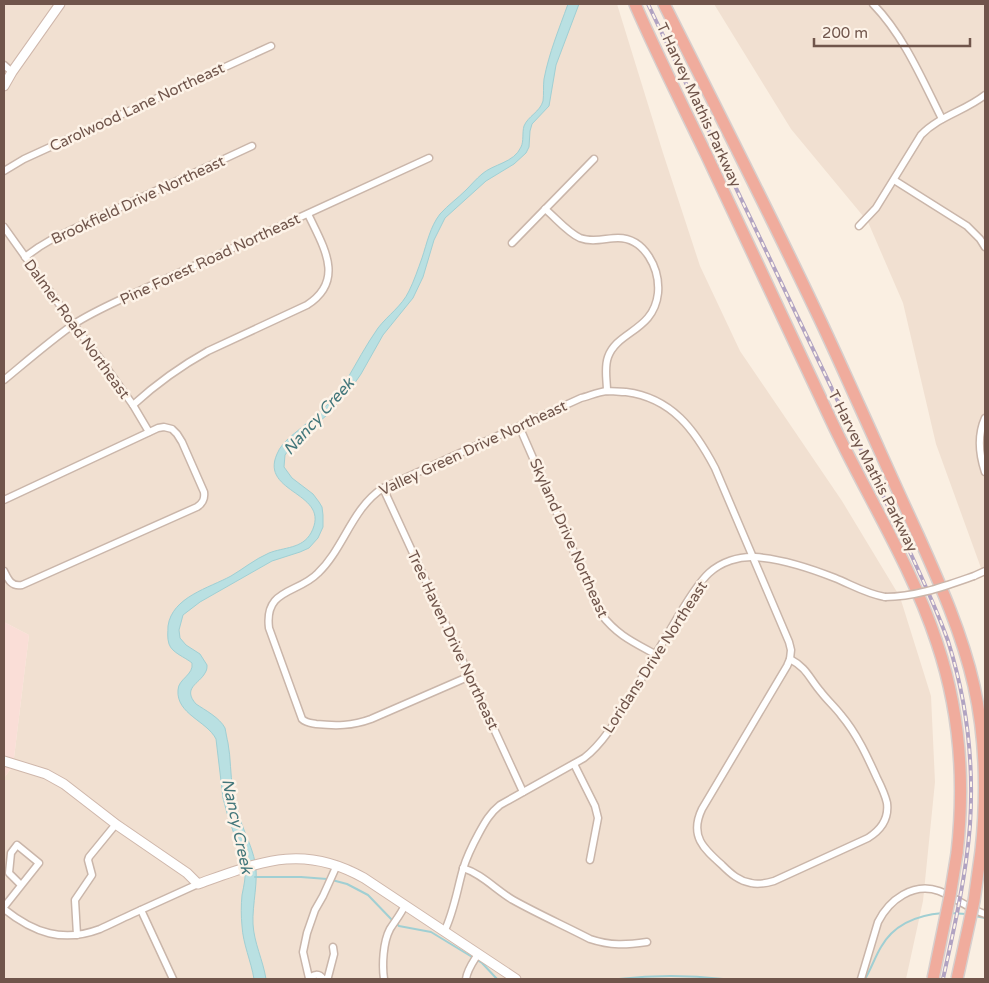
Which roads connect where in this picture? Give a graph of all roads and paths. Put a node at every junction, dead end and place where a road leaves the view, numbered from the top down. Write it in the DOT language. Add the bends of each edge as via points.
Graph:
graph roads {
  1 [pos="60,4"];
  2 [pos="635,4"];
  3 [pos="664,4"];
  4 [pos="873,4"];
  5 [pos="271,46"];
  6 [pos="4,65"];
  7 [pos="12,72"];
  8 [pos="4,86"];
  9 [pos="985,95"];
  10 [pos="942,119"];
  11 [pos="252,146"];
  12 [pos="429,158"];
  13 [pos="594,159"];
  14 [pos="4,171"];
  15 [pos="894,180"];
  16 [pos="545,209"];
  17 [pos="308,214"];
  18 [pos="859,226"];
  19 [pos="4,227"];
  20 [pos="512,243"];
  21 [pos="985,247"];
  22 [pos="25,257"];
  23 [pos="74,325"];
  24 [pos="4,380"];
  25 [pos="607,391"];
  26 [pos="133,405"];
  27 [pos="985,418"];
  28 [pos="519,426"];
  29 [pos="149,432"];
  30 [pos="985,472"];
  31 [pos="383,488"];
  32 [pos="4,500"];
  33 [pos="753,557"];
  34 [pos="4,571"];
  35 [pos="985,571"];
  36 [pos="656,654"];
  37 [pos="790,659"];
  38 [pos="470,676"];
  39 [pos="4,761"];
  40 [pos="574,764"];
  41 [pos="523,792"];
  42 [pos="116,824"];
  43 [pos="590,860"];
  44 [pos="335,868"];
  45 [pos="463,868"];
  46 [pos="198,884"];
  47 [pos="21,885"];
  48 [pos="4,908"];
  49 [pos="403,909"];
  50 [pos="141,910"];
  51 [pos="985,914"];
  52 [pos="444,932"];
  53 [pos="77,935"];
  54 [pos="648,942"];
  55 [pos="333,947"];
  56 [pos="476,957"];
  57 [pos="173,979"];
  58 [pos="309,979"];
  59 [pos="324,979"];
  60 [pos="384,979"];
  61 [pos="466,979"];
  62 [pos="516,979"];
  63 [pos="861,979"];
  64 [pos="933,979"];
  65 [pos="957,979"];
  1 -- 7 [label="street"];
  2 -- 64 [label="highway, T Harvey Mathis Parkway, bridge" via="827,412 913,582 938,645 958,734 961,780 957,853"];
  3 -- 65 [label="highway, T Harvey Mathis Parkway, bridge" via="814,307 963,645 982,732 985,779 981,851"];
  4 -- 10 [label="street" via="900,38"];
  5 -- 14 [label="street, Carolwood Lane Northeast"];
  6 -- 7 [label="street"];
  7 -- 8 [label="street"];
  9 -- 10 [label="street"];
  10 -- 15 [label="street" via="921,135"];
  11 -- 22 [label="street, Brookfield Drive Northeast" via="54,238"];
  12 -- 17 [label="street, Pine Forest Road Northeast"];
  13 -- 16 [label="street"];
  15 -- 18 [label="street" via="876,208"];
  15 -- 21 [label="street" via="967,226"];
  16 -- 20 [label="street"];
  16 -- 25 [label="street" via="580,238 634,241 644,249 654,265 658,293 653,310 643,324 610,352 606,368"];
  17 -- 23 [label="street, Pine Forest Road Northeast" via="126,297"];
  17 -- 26 [label="street" via="326,254 329,271 324,288 317,297 307,305 198,357"];
  19 -- 22 [label="street, Dalmer Road Northeast"];
  22 -- 23 [label="street, Dalmer Road Northeast"];
  23 -- 24 [label="street, Pine Forest Road Northeast"];
  23 -- 26 [label="street, Dalmer Road Northeast"];
  25 -- 28 [label="street, Valley Green Drive Northeast" via="581,398"];
  25 -- 33 [label="street, Valley Green Drive Northeast" via="649,397 683,419 710,460"];
  26 -- 29 [label="street, Dalmer Road Northeast"];
  27 -- 30 [label="street" via="980,450"];
  28 -- 31 [label="street, Valley Green Drive Northeast"];
  28 -- 36 [label="street, Skyland Drive Northeast" via="601,614 619,634"];
  29 -- 32 [label="street"];
  29 -- 34 [label="street" via="164,428 177,434 204,492 201,505 22,585 9,581"];
  31 -- 38 [label="street, Tree Haven Drive Northeast"];
  31 -- 38 [label="street, Valley Green Drive Northeast" via="366,502 320,572 280,595 269,610 269,628 302,719 332,726 360,723"];
  33 -- 35 [label="street, Loridans Drive Northeast, bridge" via="798,565 885,596 919,593"];
  33 -- 36 [label="street, Loridans Drive Northeast" via="727,562 708,574"];
  33 -- 37 [label="street, Valley Green Drive Northeast" via="789,642"];
  36 -- 40 [label="street, Loridans Drive Northeast" via="620,715 597,746"];
  37 -- 37 [label="street" via="698,821 698,837 706,850 734,876 752,884 774,882 868,838 881,828 887,814 885,796 856,735 806,671"];
  38 -- 41 [label="street, Tree Haven Drive Northeast"];
  39 -- 42 [label="street" via="55,778"];
  40 -- 41 [label="street, Loridans Drive Northeast"];
  40 -- 43 [label="street" via="598,818"];
  41 -- 45 [label="street, Loridans Drive Northeast" via="489,816"];
  42 -- 46 [label="street"];
  42 -- 53 [label="street" via="89,857 92,875 75,900"];
  44 -- 46 [label="street" via="322,861 307,859 274,860"];
  44 -- 49 [label="street" via="351,870"];
  44 -- 58 [label="street" via="306,934 303,952"];
  45 -- 52 [label="street, Loridans Drive Northeast" via="452,914"];
  45 -- 54 [label="street" via="514,900 590,939 627,945"];
  46 -- 50 [label="street"];
  47 -- 47 [label="street" via="39,863 16,845 11,853 9,873"];
  47 -- 48 [label="street"];
  48 -- 53 [label="street" via="34,929 57,935"];
  49 -- 52 [label="street"];
  49 -- 60 [label="street" via="386,938 382,968"];
  50 -- 53 [label="street" via="100,929"];
  50 -- 57 [label="street"];
  51 -- 63 [label="street" via="938,891 925,889 904,894 882,914"];
  52 -- 56 [label="street"];
  55 -- 59 [label="street" via="328,977"];
  56 -- 61 [label="street"];
  56 -- 62 [label="street"];
  58 -- 59 [label="street" via="316,975"];
}
